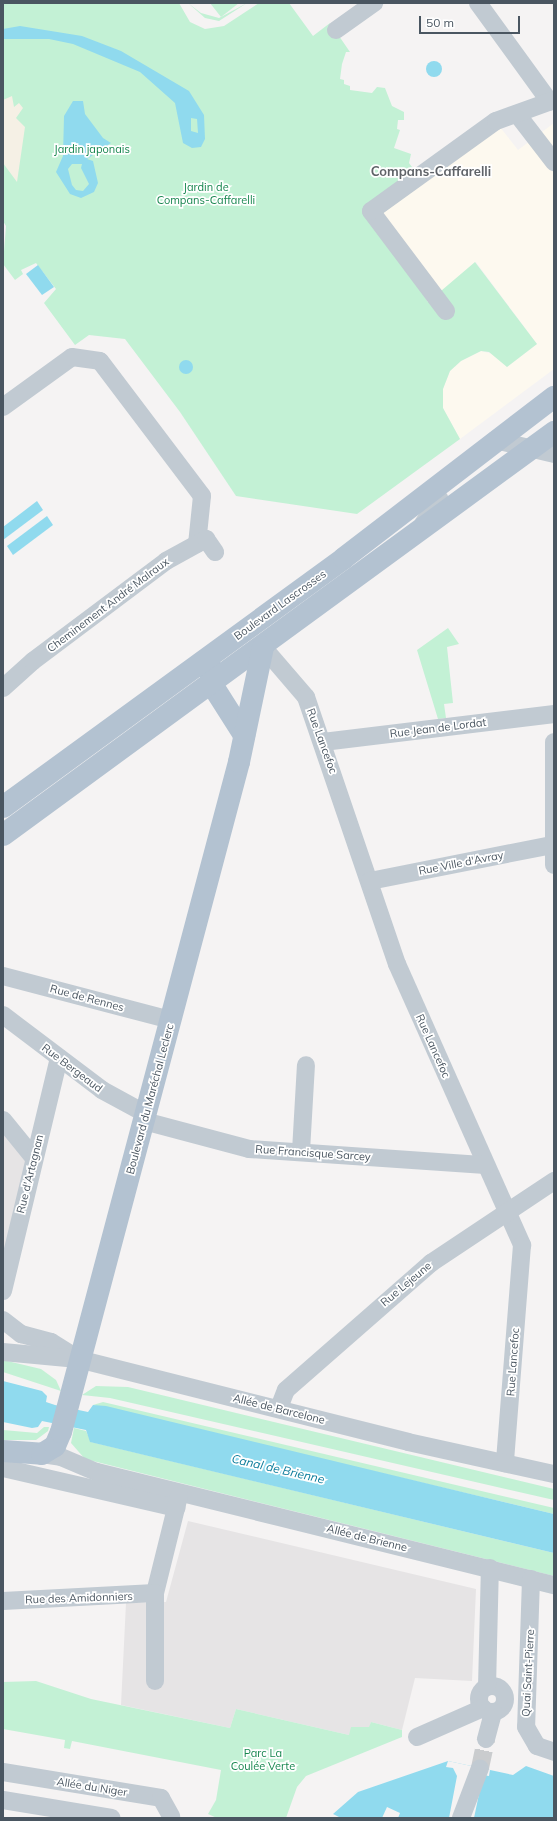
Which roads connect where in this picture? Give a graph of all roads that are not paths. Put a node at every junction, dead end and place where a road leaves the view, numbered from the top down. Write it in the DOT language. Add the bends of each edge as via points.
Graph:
graph roads {
  1 [pos="374,3"];
  2 [pos="478,3"];
  3 [pos="336,30"];
  4 [pos="552,101"];
  5 [pos="518,114"];
  6 [pos="554,162"];
  7 [pos="446,311"];
  8 [pos="554,397"];
  9 [pos="3,407"];
  10 [pos="554,432"];
  11 [pos="495,440"];
  12 [pos="528,450"];
  13 [pos="554,454"];
  14 [pos="440,499"];
  15 [pos="416,535"];
  16 [pos="198,544"];
  17 [pos="215,552"];
  18 [pos="240,635"];
  19 [pos="263,647"];
  20 [pos="212,654"];
  21 [pos="211,682"];
  22 [pos="3,688"];
  23 [pos="554,714"];
  24 [pos="244,735"];
  25 [pos="323,742"];
  26 [pos="554,742"];
  27 [pos="3,807"];
  28 [pos="3,835"];
  29 [pos="551,845"];
  30 [pos="554,865"];
  31 [pos="370,881"];
  32 [pos="3,976"];
  33 [pos="3,1015"];
  34 [pos="171,1020"];
  35 [pos="59,1058"];
  36 [pos="306,1065"];
  37 [pos="145,1117"];
  38 [pos="3,1120"];
  39 [pos="301,1151"];
  40 [pos="34,1158"];
  41 [pos="485,1165"];
  42 [pos="554,1181"];
  43 [pos="508,1212"];
  44 [pos="3,1291"];
  45 [pos="3,1320"];
  46 [pos="3,1352"];
  47 [pos="78,1359"];
  48 [pos="279,1408"];
  49 [pos="61,1433"];
  50 [pos="3,1451"];
  51 [pos="42,1454"];
  52 [pos="70,1461"];
  53 [pos="506,1463"];
  54 [pos="3,1468"];
  55 [pos="554,1474"];
  56 [pos="178,1500"];
  57 [pos="490,1568"];
  58 [pos="531,1579"];
  59 [pos="554,1585"];
  60 [pos="155,1593"];
  61 [pos="3,1601"];
  62 [pos="155,1681"];
  63 [pos="488,1710"];
  64 [pos="417,1737"];
  65 [pos="486,1739"];
  66 [pos="554,1752"];
  67 [pos="480,1768"];
  68 [pos="3,1772"];
  69 [pos="3,1800"];
  70 [pos="173,1817"];
  71 [pos="112,1818"];
  72 [pos="461,1818"];
  1 -- 3 [label="street"];
  2 -- 4 [label="street"];
  4 -- 5 [label="street"];
  5 -- 6 [label="street"];
  5 -- 7 [label="street" via="496,121 371,211"];
  8 -- 11 [label="main road, Boulevard Lascrosses"];
  9 -- 16 [label="street" via="72,357 100,361 202,496"];
  10 -- 12 [label="main road"];
  11 -- 12 [label="street"];
  11 -- 18 [label="main road, Boulevard Lascrosses"];
  12 -- 13 [label="street"];
  12 -- 15 [label="main road"];
  14 -- 15 [label="street"];
  15 -- 19 [label="main road"];
  16 -- 17 [label="street" via="206,539"];
  16 -- 22 [label="street, Cheminement André Malraux" via="166,561 33,661"];
  18 -- 19 [label="main road"];
  18 -- 20 [label="main road, Boulevard Lascrosses"];
  19 -- 21 [label="main road"];
  19 -- 24 [label="main road, Boulevard du Maréchal Leclerc"];
  19 -- 25 [label="street, Rue Lancefoc" via="306,697"];
  20 -- 21 [label="main road"];
  20 -- 27 [label="main road, Boulevard Lascrosses"];
  21 -- 24 [label="main road"];
  21 -- 28 [label="main road"];
  23 -- 25 [label="street, Rue Jean de Lordat"];
  24 -- 34 [label="main road, Boulevard du Maréchal Leclerc"];
  25 -- 31 [label="street, Rue Lancefoc"];
  26 -- 29 [label="street"];
  29 -- 30 [label="street"];
  29 -- 31 [label="street, Rue Ville d'Avray"];
  31 -- 41 [label="street, Rue Lancefoc" via="397,964"];
  32 -- 34 [label="street, Rue de Rennes"];
  33 -- 35 [label="street, Rue Bergeaud"];
  34 -- 37 [label="main road, Boulevard du Maréchal Leclerc"];
  35 -- 37 [label="street, Rue Bergeaud"];
  35 -- 40 [label="street, Rue d'Artagnan"];
  36 -- 39 [label="street"];
  37 -- 39 [label="street, Rue Francisque Sarcey" via="248,1149"];
  37 -- 47 [label="main road, Boulevard du Maréchal Leclerc"];
  38 -- 40 [label="street"];
  39 -- 41 [label="street, Rue Francisque Sarcey"];
  40 -- 44 [label="street, Rue d'Artagnan"];
  41 -- 43 [label="street, Rue Lancefoc"];
  42 -- 43 [label="street, Rue Lejeune"];
  43 -- 48 [label="street, Rue Lejeune" via="406,1283 286,1390"];
  43 -- 53 [label="street, Rue Lancefoc" via="522,1245"];
  45 -- 47 [label="street" via="22,1334 51,1342"];
  46 -- 47 [label="street, Allée de Barcelone"];
  47 -- 48 [label="street, Allée de Barcelone"];
  47 -- 49 [label="main road, Boulevard du Maréchal Leclerc"];
  48 -- 53 [label="street, Allée de Barcelone"];
  49 -- 51 [label="main road, Boulevard du Maréchal Leclerc" via="55,1446"];
  49 -- 52 [label="street"];
  50 -- 51 [label="main road, Allée de Brienne"];
  51 -- 52 [label="street, Allée de Brienne"];
  52 -- 56 [label="street, Allée de Brienne"];
  53 -- 55 [label="street, Allée de Barcelone"];
  54 -- 56 [label="street, Allée de Brienne"];
  56 -- 57 [label="street, Allée de Brienne"];
  56 -- 60 [label="street"];
  57 -- 58 [label="street, Allée de Brienne"];
  57 -- 63 [label="street" via="487,1687 495,1686 504,1694 503,1706"];
  58 -- 59 [label="street, Allée de Brienne"];
  58 -- 66 [label="street, Quai Saint-Pierre" via="527,1735 537,1746"];
  60 -- 61 [label="street, Rue des Amidonniers"];
  60 -- 62 [label="street"];
  63 -- 64 [label="street"];
  63 -- 65 [label="street"];
  67 -- 72 [label="street"];
  68 -- 70 [label="street, Allée du Niger" via="162,1798"];
  69 -- 71 [label="street"];
}
